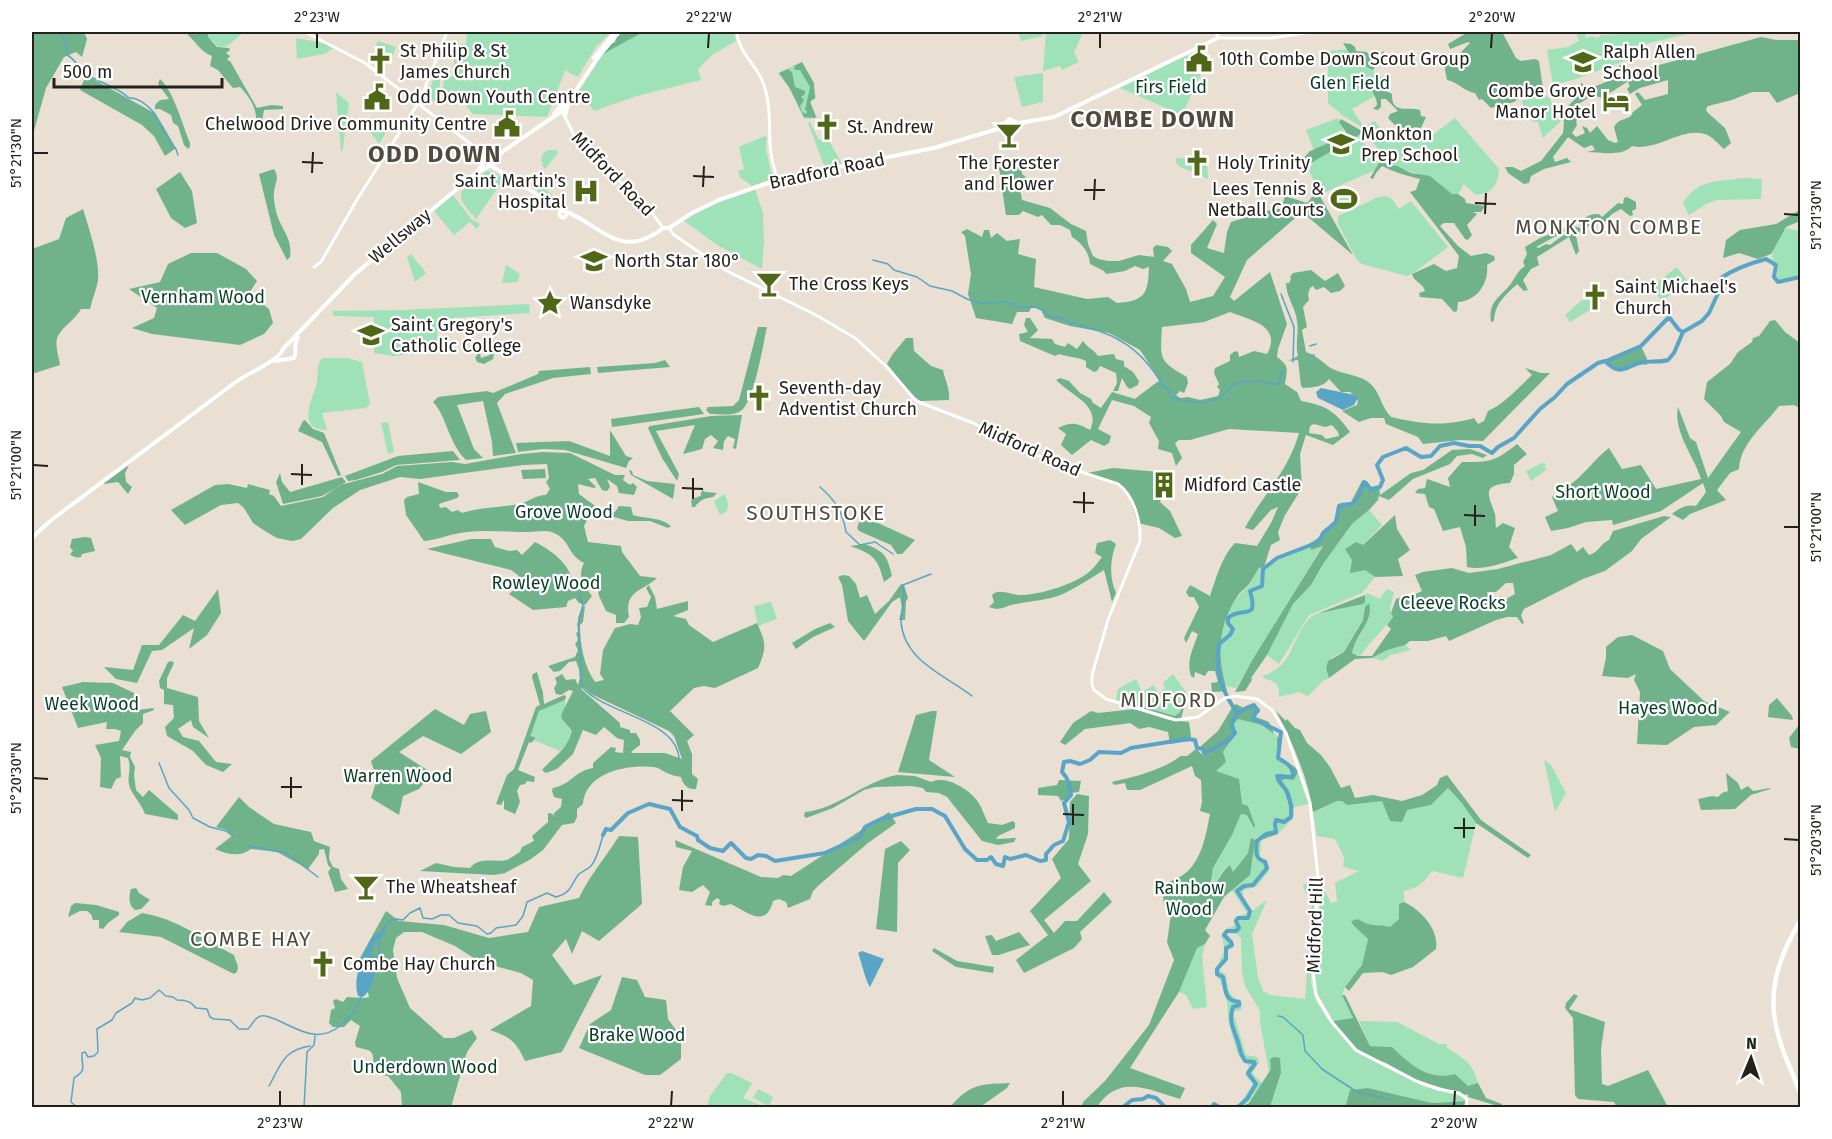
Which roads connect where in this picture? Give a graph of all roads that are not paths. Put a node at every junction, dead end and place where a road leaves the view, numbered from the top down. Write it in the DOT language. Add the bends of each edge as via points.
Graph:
graph roads {
  1 [pos="305,32"];
  2 [pos="447,32"];
  3 [pos="617,32"];
  4 [pos="737,32"];
  5 [pos="1217,32"];
  6 [pos="1312,32"];
  7 [pos="613,37"];
  8 [pos="1218,38"];
  9 [pos="571,99"];
  10 [pos="418,103"];
  11 [pos="561,110"];
  12 [pos="565,119"];
  13 [pos="502,152"];
  14 [pos="488,158"];
  15 [pos="493,163"];
  16 [pos="476,173"];
  17 [pos="778,181"];
  18 [pos="562,212"];
  19 [pos="579,218"];
  20 [pos="663,228"];
  21 [pos="669,228"];
  22 [pos="314,267"];
  23 [pos="302,332"];
  24 [pos="286,347"];
  25 [pos="294,349"];
  26 [pos="282,353"];
  27 [pos="286,360"];
  28 [pos="272,362"];
  29 [pos="32,538"];
  30 [pos="1230,696"];
  31 [pos="1800,921"];
  32 [pos="1800,1093"];
  33 [pos="1467,1107"];
  1 -- 10 [label="main road" via="365,63"];
  2 -- 10 [label="main road"];
  3 -- 7 [label="main road, Wellsway"];
  4 -- 17 [label="main road" via="739,44 765,89"];
  5 -- 8 [label="main road"];
  6 -- 8 [label="main road" via="1272,38"];
  7 -- 9 [label="main road, Wellsway"];
  7 -- 11 [label="main road, Wellsway"];
  8 -- 17 [label="main road, Bradford Road" via="1054,117 1011,124 934,148"];
  9 -- 11 [label="main road, Wellsway"];
  9 -- 12 [label="main road"];
  10 -- 14 [label="main road"];
  10 -- 22 [label="main road" via="321,262"];
  11 -- 12 [label="main road, Midford Road"];
  11 -- 13 [label="main road, Wellsway"];
  12 -- 20 [label="main road, Midford Road" via="575,137"];
  13 -- 14 [label="main road, Wellsway"];
  13 -- 15 [label="main road, Wellsway"];
  14 -- 15 [label="main road"];
  14 -- 15 [label="main road"];
  14 -- 16 [label="main road, Wellsway"];
  15 -- 16 [label="main road, Wellsway"];
  15 -- 18 [label="main road"];
  16 -- 23 [label="main road, Wellsway" via="355,274"];
  17 -- 21 [label="main road, Bradford Road" via="719,200"];
  18 -- 19 [label="main road"];
  18 -- 19 [label="main road"];
  19 -- 20 [label="main road" via="624,242 644,239"];
  20 -- 21 [label="main road"];
  21 -- 30 [label="main road, Midford Road" via="727,271 855,338 916,401 973,423 1051,462 1124,489 1129,494 1140,541 1108,620 1096,657 1092,687 1106,699 1176,720 1198,717"];
  23 -- 24 [label="main road"];
  23 -- 25 [label="main road"];
  24 -- 25 [label="main road"];
  24 -- 26 [label="main road"];
  25 -- 27 [label="main road" via="294,358"];
  26 -- 27 [label="main road"];
  26 -- 28 [label="main road"];
  27 -- 28 [label="main road"];
  28 -- 29 [label="main road" via="237,381"];
  30 -- 33 [label="main road, Midford Hill" via="1254,698 1272,710 1286,733 1308,793 1318,877 1313,979 1323,1010 1356,1050 1426,1086 1462,1095 1467,1099"];
  31 -- 32 [label="highway" via="1779,962 1773,1006 1778,1037"];
}
